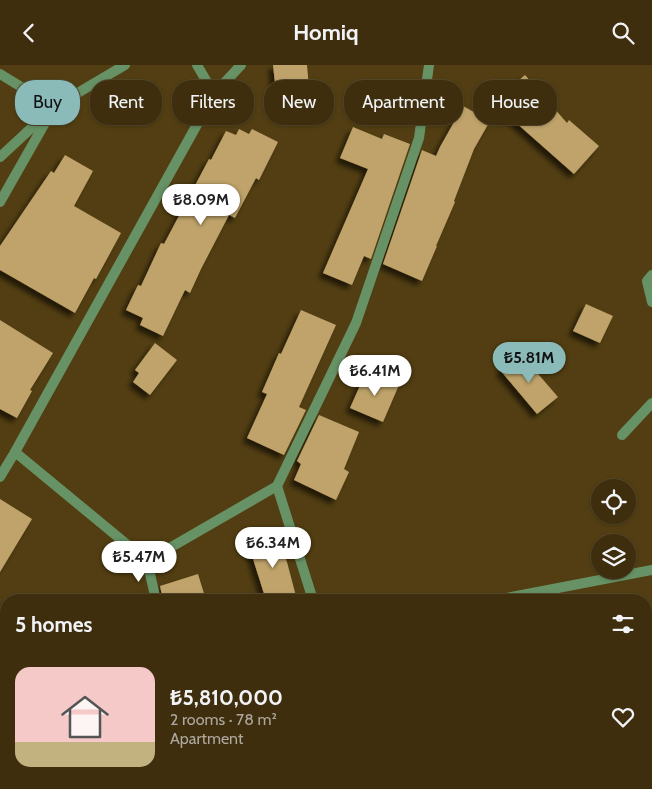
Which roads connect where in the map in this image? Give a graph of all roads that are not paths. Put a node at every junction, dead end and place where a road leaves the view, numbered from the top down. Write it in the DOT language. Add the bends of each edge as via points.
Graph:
graph roads {
  1 [pos="125,65"];
  2 [pos="197,65"];
  3 [pos="241,65"];
  4 [pos="429,65"];
  5 [pos="0,74"];
  6 [pos="206,80"];
  7 [pos="227,80"];
  8 [pos="15,83"];
  9 [pos="80,92"];
  10 [pos="35,125"];
  11 [pos="44,125"];
  12 [pos="197,125"];
  13 [pos="0,157"];
  14 [pos="0,202"];
  15 [pos="652,275"];
  16 [pos="652,302"];
  17 [pos="652,403"];
  18 [pos="622,435"];
  19 [pos="15,452"];
  20 [pos="0,477"];
  21 [pos="277,486"];
  22 [pos="147,561"];
  23 [pos="652,569"];
  24 [pos="155,594"];
  25 [pos="311,594"];
  26 [pos="526,594"];
  1 -- 9 [label="street"];
  2 -- 6 [label="street"];
  3 -- 7 [label="street"];
  4 -- 21 [label="street" via="419,138 356,323"];
  5 -- 8 [label="street"];
  10 -- 13 [label="street"];
  11 -- 14 [label="street"];
  12 -- 19 [label="street"];
  15 -- 16 [label="street" via="647,281"];
  17 -- 18 [label="street"];
  19 -- 20 [label="street"];
  19 -- 22 [label="street"];
  21 -- 22 [label="street"];
  21 -- 25 [label="street"];
  22 -- 24 [label="street"];
  23 -- 26 [label="street"];
}
